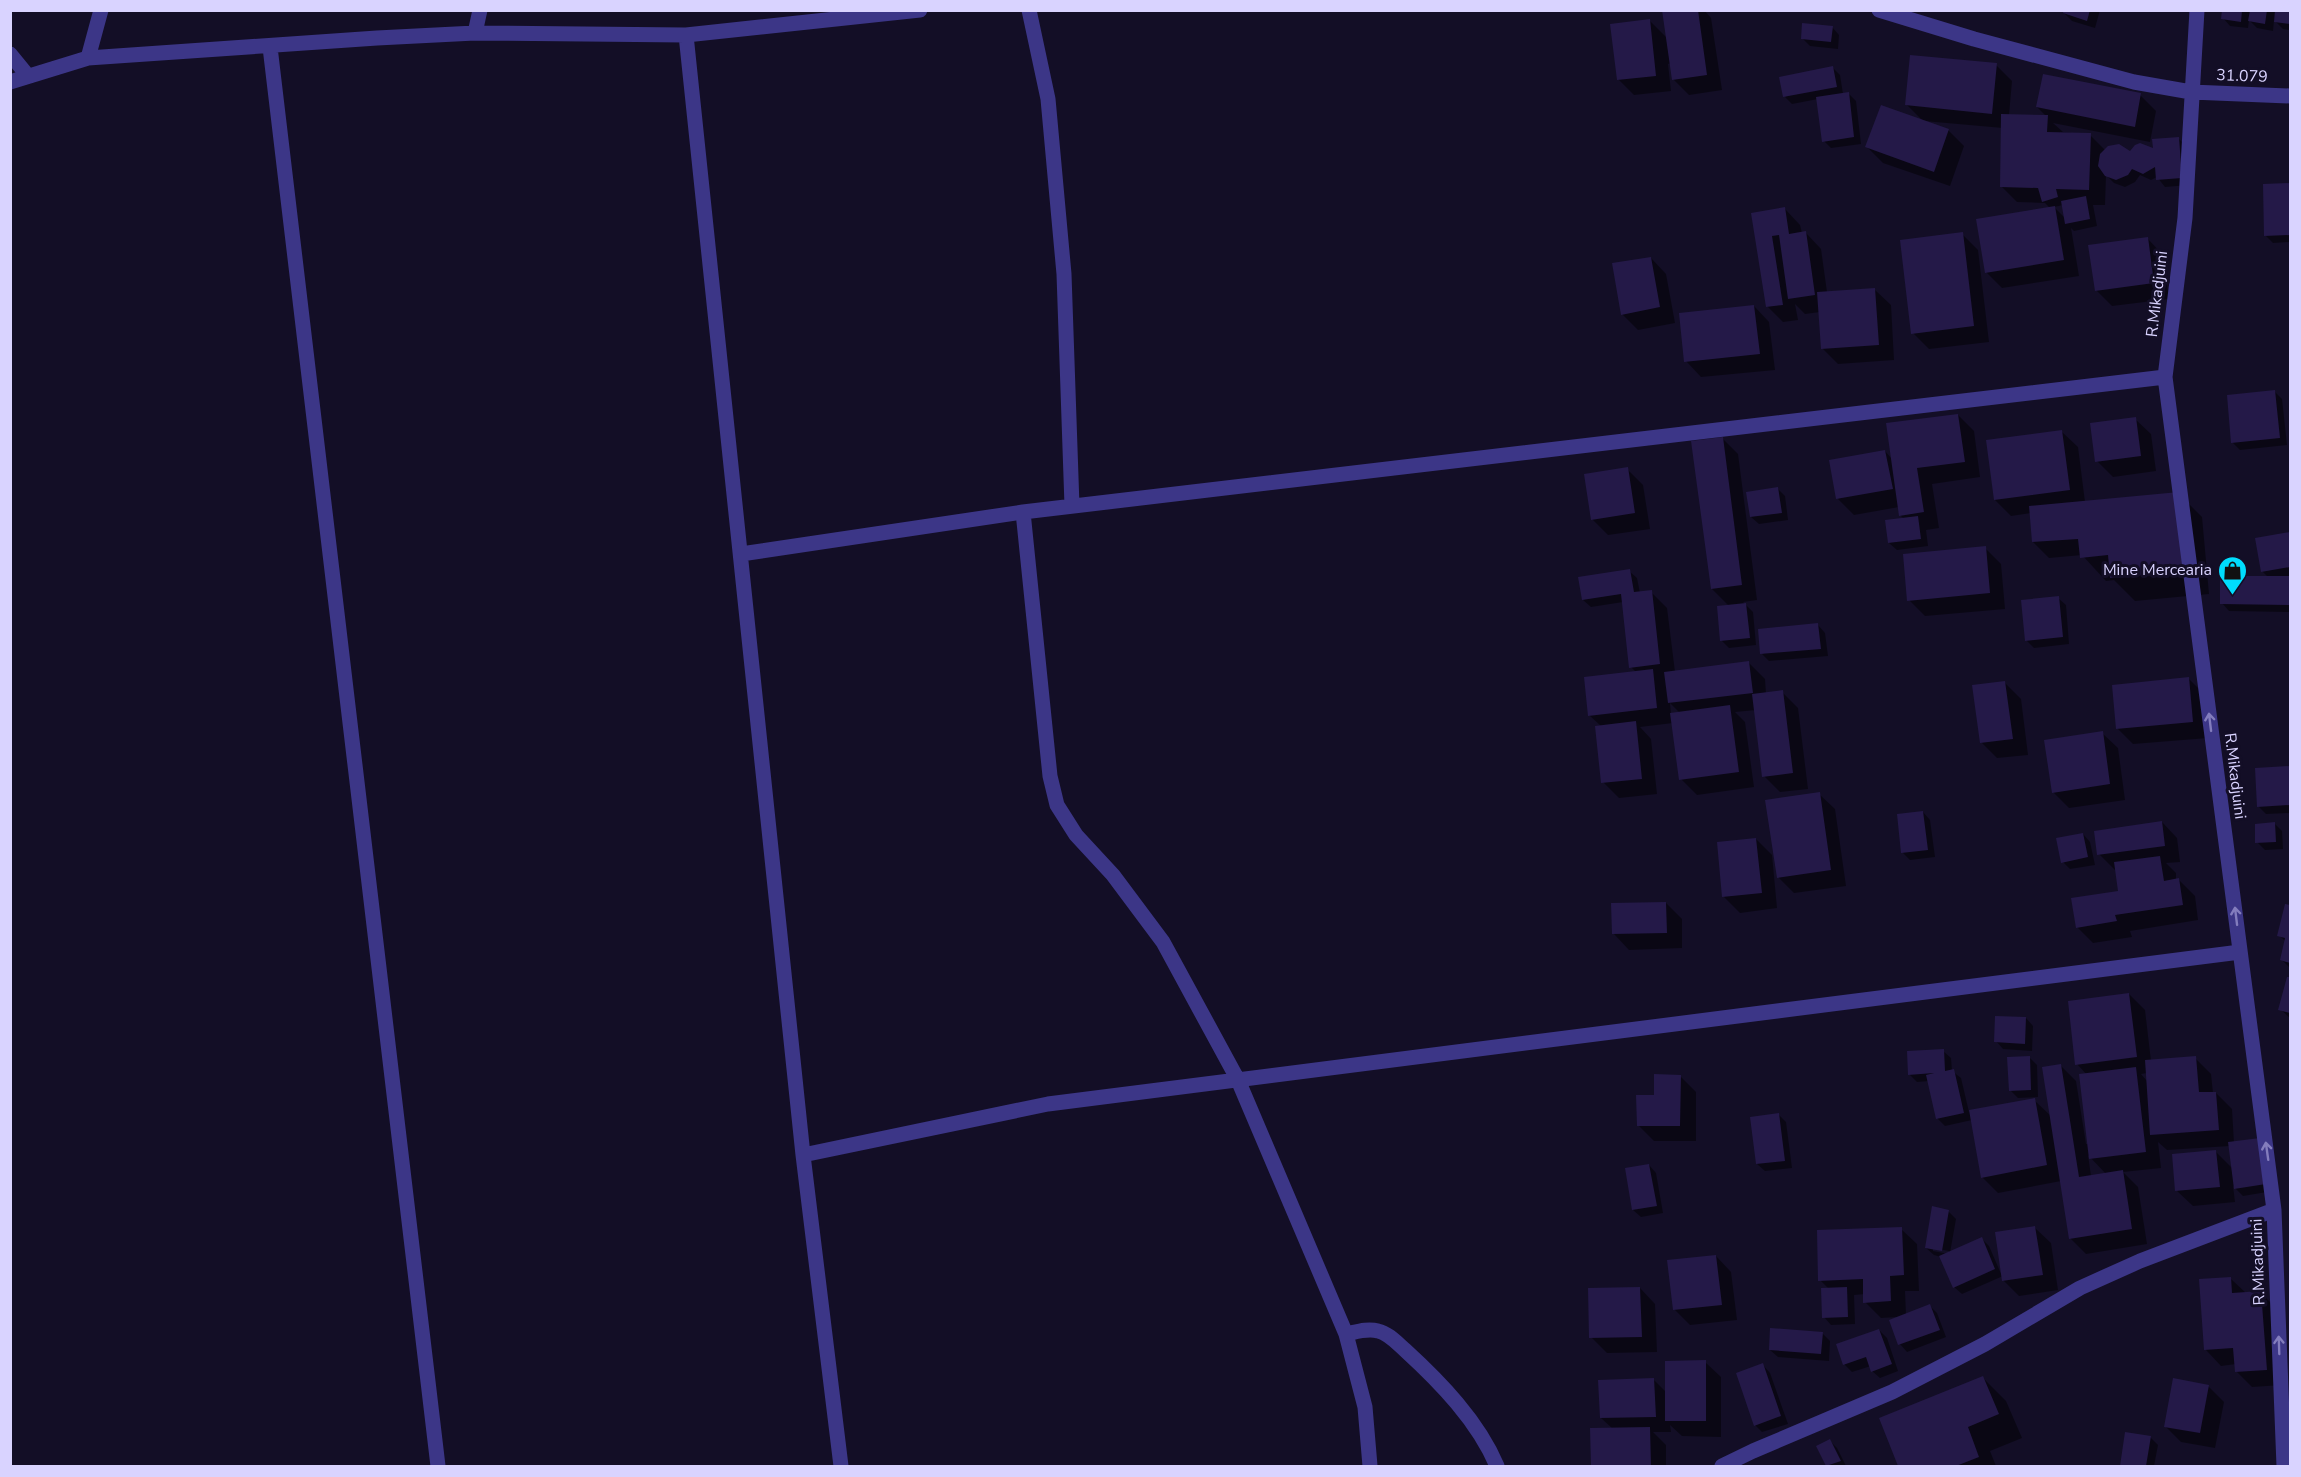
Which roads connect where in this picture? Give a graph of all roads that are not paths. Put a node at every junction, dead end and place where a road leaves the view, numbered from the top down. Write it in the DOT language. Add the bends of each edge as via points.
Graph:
graph roads {
  1 [pos="101,10"];
  2 [pos="480,10"];
  3 [pos="920,10"];
  4 [pos="1029,10"];
  5 [pos="1879,10"];
  6 [pos="2197,10"];
  7 [pos="475,33"];
  8 [pos="686,35"];
  9 [pos="270,47"];
  10 [pos="10,54"];
  11 [pos="88,58"];
  12 [pos="28,76"];
  13 [pos="10,82"];
  14 [pos="2191,92"];
  15 [pos="2290,96"];
  16 [pos="2165,377"];
  17 [pos="1072,506"];
  18 [pos="1023,512"];
  19 [pos="741,554"];
  20 [pos="2240,952"];
  21 [pos="1238,1080"];
  22 [pos="803,1155"];
  23 [pos="2274,1210"];
  24 [pos="1346,1334"];
  25 [pos="438,1467"];
  26 [pos="841,1467"];
  27 [pos="1370,1467"];
  28 [pos="1497,1467"];
  29 [pos="1722,1467"];
  30 [pos="2284,1467"];
  1 -- 11 [label="street"];
  2 -- 7 [label="street"];
  3 -- 8 [label="street"];
  4 -- 17 [label="street" via="1048,99 1063,263"];
  5 -- 14 [label="street, 31.079" via="2134,82"];
  6 -- 14 [label="street, R.Mikadjuini"];
  7 -- 8 [label="street"];
  7 -- 9 [label="street"];
  8 -- 19 [label="street"];
  9 -- 11 [label="street"];
  9 -- 25 [label="street"];
  10 -- 12 [label="street"];
  11 -- 12 [label="street"];
  12 -- 13 [label="street"];
  14 -- 15 [label="street, 31.079"];
  14 -- 16 [label="street, R.Mikadjuini" via="2185,218"];
  16 -- 17 [label="street"];
  20 -- 16 [label="street, R.Mikadjuini, one-way"];
  17 -- 18 [label="street"];
  18 -- 19 [label="street"];
  18 -- 21 [label="street" via="1050,776 1057,805 1076,835 1113,875 1163,942"];
  19 -- 22 [label="street"];
  20 -- 21 [label="street"];
  23 -- 20 [label="street, R.Mikadjuini, one-way"];
  21 -- 22 [label="street" via="1048,1104"];
  21 -- 24 [label="street"];
  22 -- 26 [label="street"];
  23 -- 29 [label="street" via="2140,1260 2080,1288 1985,1344 1892,1392"];
  30 -- 23 [label="street, R.Mikadjuini, one-way"];
  24 -- 27 [label="street" via="1365,1407"];
  24 -- 28 [label="street" via="1380,1331 1392,1338 1433,1375 1491,1452"];
}
